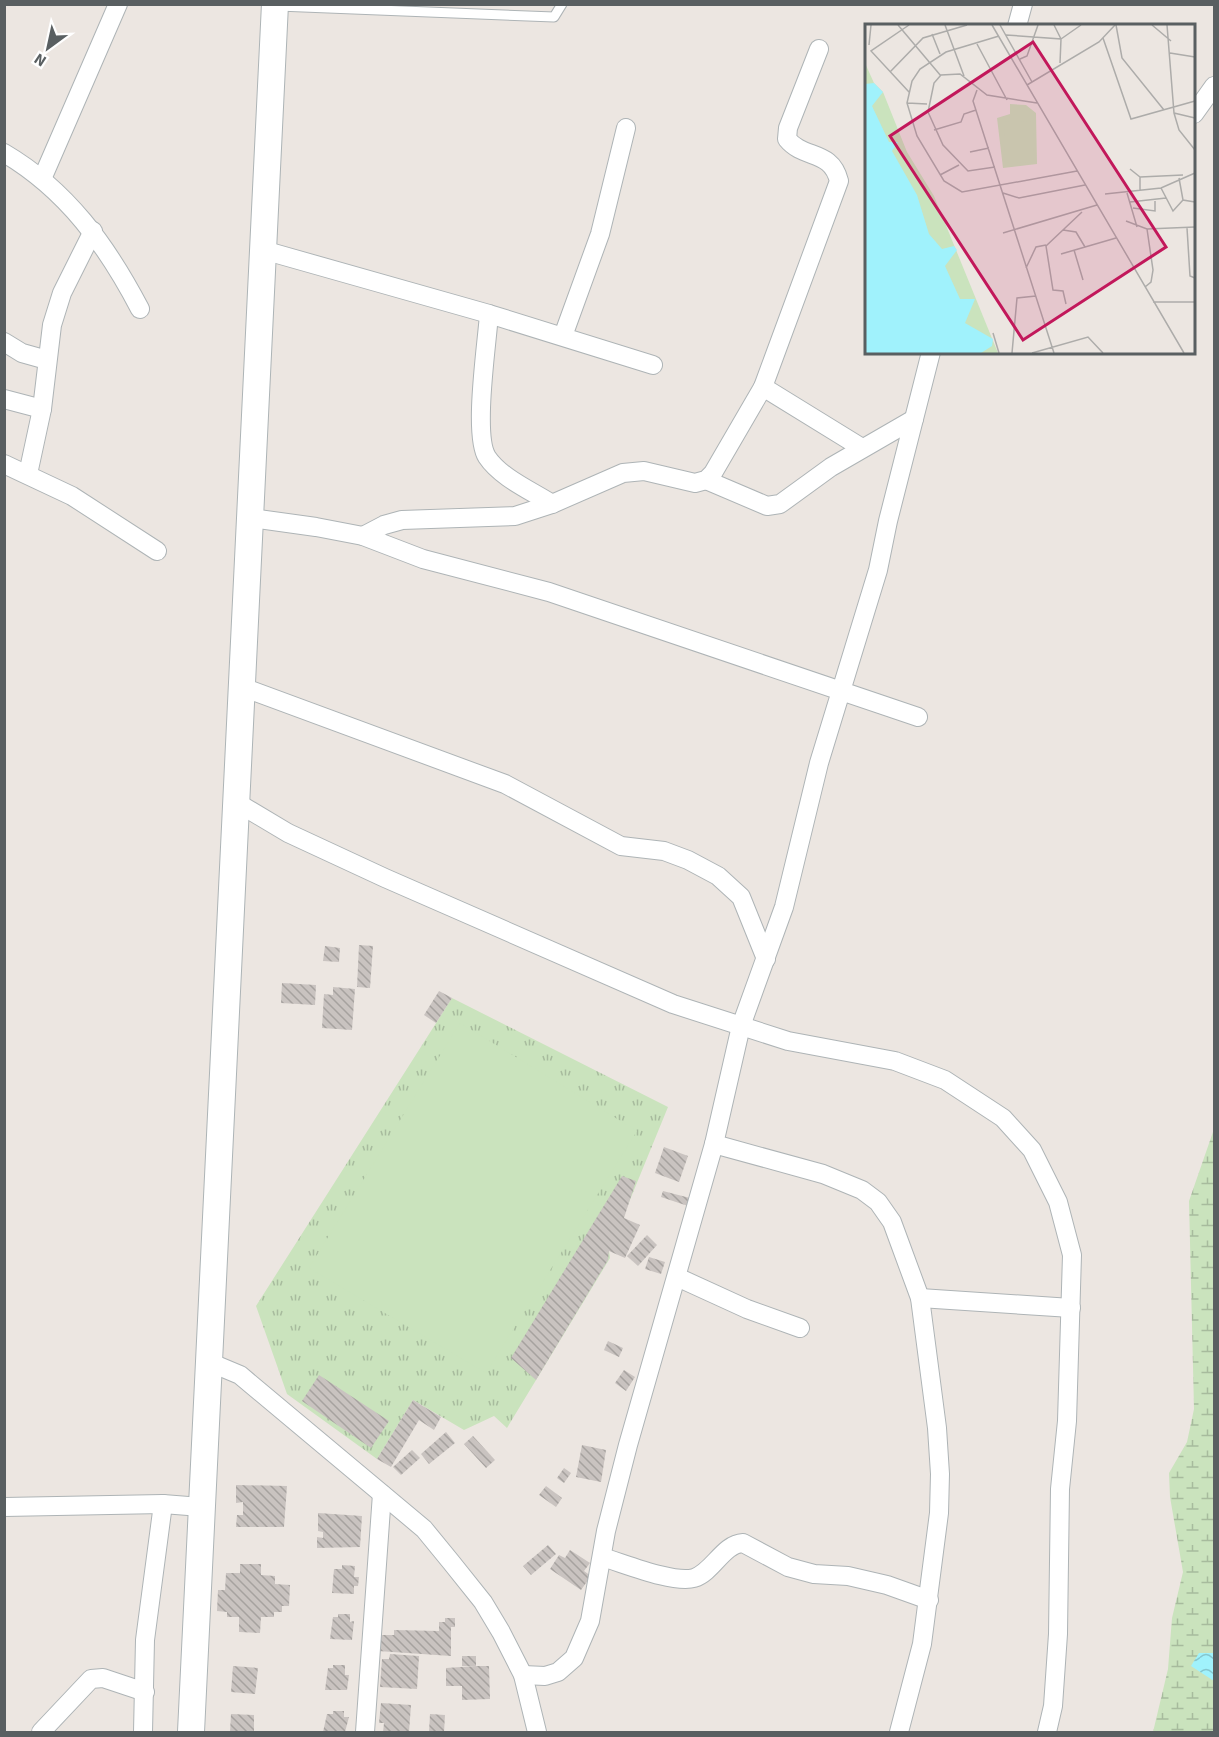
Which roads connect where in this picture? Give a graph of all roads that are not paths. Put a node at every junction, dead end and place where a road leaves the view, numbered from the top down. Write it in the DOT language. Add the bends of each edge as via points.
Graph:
graph roads {
  1 [pos="118,4"];
  2 [pos="562,4"];
  3 [pos="1023,4"];
  4 [pos="275,5"];
  5 [pos="1018,24"];
  6 [pos="819,49"];
  7 [pos="1215,87"];
  8 [pos="1195,113"];
  9 [pos="626,128"];
  10 [pos="4,153"];
  11 [pos="42,179"];
  12 [pos="93,231"];
  13 [pos="262,250"];
  14 [pos="140,309"];
  15 [pos="489,314"];
  16 [pos="563,336"];
  17 [pos="4,342"];
  18 [pos="930,354"];
  19 [pos="47,360"];
  20 [pos="653,365"];
  21 [pos="763,387"];
  22 [pos="4,399"];
  23 [pos="42,409"];
  24 [pos="914,419"];
  25 [pos="862,448"];
  26 [pos="4,464"];
  27 [pos="28,474"];
  28 [pos="706,480"];
  29 [pos="552,504"];
  30 [pos="251,518"];
  31 [pos="363,536"];
  32 [pos="158,551"];
  33 [pos="242,687"];
  34 [pos="841,690"];
  35 [pos="918,717"];
  36 [pos="236,802"];
  37 [pos="766,959"];
  38 [pos="741,1026"];
  39 [pos="714,1144"];
  40 [pos="676,1276"];
  41 [pos="920,1298"];
  42 [pos="1071,1308"];
  43 [pos="801,1328"];
  44 [pos="209,1362"];
  45 [pos="382,1494"];
  46 [pos="163,1504"];
  47 [pos="4,1507"];
  48 [pos="201,1507"];
  49 [pos="602,1557"];
  50 [pos="929,1600"];
  51 [pos="522,1674"];
  52 [pos="145,1692"];
  53 [pos="41,1732"];
  54 [pos="143,1732"];
  55 [pos="191,1732"];
  56 [pos="365,1732"];
  57 [pos="537,1732"];
  58 [pos="899,1732"];
  59 [pos="1047,1732"];
  1 -- 11 [label="street"];
  2 -- 4 [label="lane" via="554,17"];
  3 -- 5 [label="street"];
  4 -- 13 [label="main road"];
  6 -- 21 [label="street" via="787,139 827,160 836,168 839,181"];
  7 -- 8 [label="street"];
  9 -- 16 [label="street" via="600,234"];
  10 -- 11 [label="street"];
  11 -- 12 [label="street"];
  12 -- 14 [label="street"];
  12 -- 19 [label="street" via="62,293"];
  13 -- 15 [label="street"];
  13 -- 30 [label="main road"];
  15 -- 16 [label="street"];
  15 -- 29 [label="street" via="480,438 488,458 506,475"];
  16 -- 20 [label="street"];
  17 -- 19 [label="street" via="22,353"];
  18 -- 24 [label="street"];
  19 -- 23 [label="street"];
  21 -- 25 [label="street"];
  21 -- 28 [label="street" via="714,473"];
  22 -- 23 [label="street"];
  23 -- 27 [label="street"];
  24 -- 25 [label="street"];
  24 -- 34 [label="street" via="878,570"];
  25 -- 28 [label="street" via="780,504 767,506"];
  26 -- 27 [label="street"];
  27 -- 32 [label="street" via="110,518"];
  28 -- 29 [label="street" via="695,483 644,471 623,473"];
  29 -- 31 [label="street" via="515,516 402,520"];
  30 -- 31 [label="street"];
  30 -- 33 [label="main road"];
  31 -- 34 [label="street" via="423,559 549,592"];
  33 -- 36 [label="main road"];
  33 -- 37 [label="street" via="505,784 621,846 664,851 688,860 718,876 741,897"];
  34 -- 35 [label="street"];
  34 -- 37 [label="street" via="784,907"];
  36 -- 38 [label="street" via="288,833 594,972 673,1005"];
  36 -- 44 [label="main road"];
  37 -- 38 [label="street"];
  38 -- 39 [label="street"];
  38 -- 42 [label="street" via="788,1041 895,1061 945,1080 1003,1118 1032,1150 1058,1202 1072,1255"];
  39 -- 40 [label="street"];
  39 -- 41 [label="street" via="823,1174 862,1190 878,1202 892,1222"];
  40 -- 43 [label="street" via="747,1309"];
  40 -- 49 [label="street" via="628,1444"];
  41 -- 42 [label="street"];
  41 -- 50 [label="street" via="940,1474"];
  42 -- 59 [label="street" via="1060,1489 1058,1634 1053,1706"];
  44 -- 45 [label="street" via="240,1374"];
  44 -- 48 [label="main road"];
  45 -- 51 [label="street" via="424,1529 483,1602"];
  45 -- 56 [label="street"];
  46 -- 47 [label="street"];
  46 -- 48 [label="street"];
  46 -- 52 [label="street" via="145,1641"];
  48 -- 55 [label="main road"];
  49 -- 50 [label="street" via="677,1579 693,1578 732,1546 743,1542 788,1567 887,1584"];
  49 -- 51 [label="street" via="590,1621 574,1658 558,1672 545,1676"];
  50 -- 58 [label="street"];
  51 -- 57 [label="street"];
  52 -- 53 [label="street" via="103,1678 91,1679"];
  52 -- 54 [label="street"];
}
